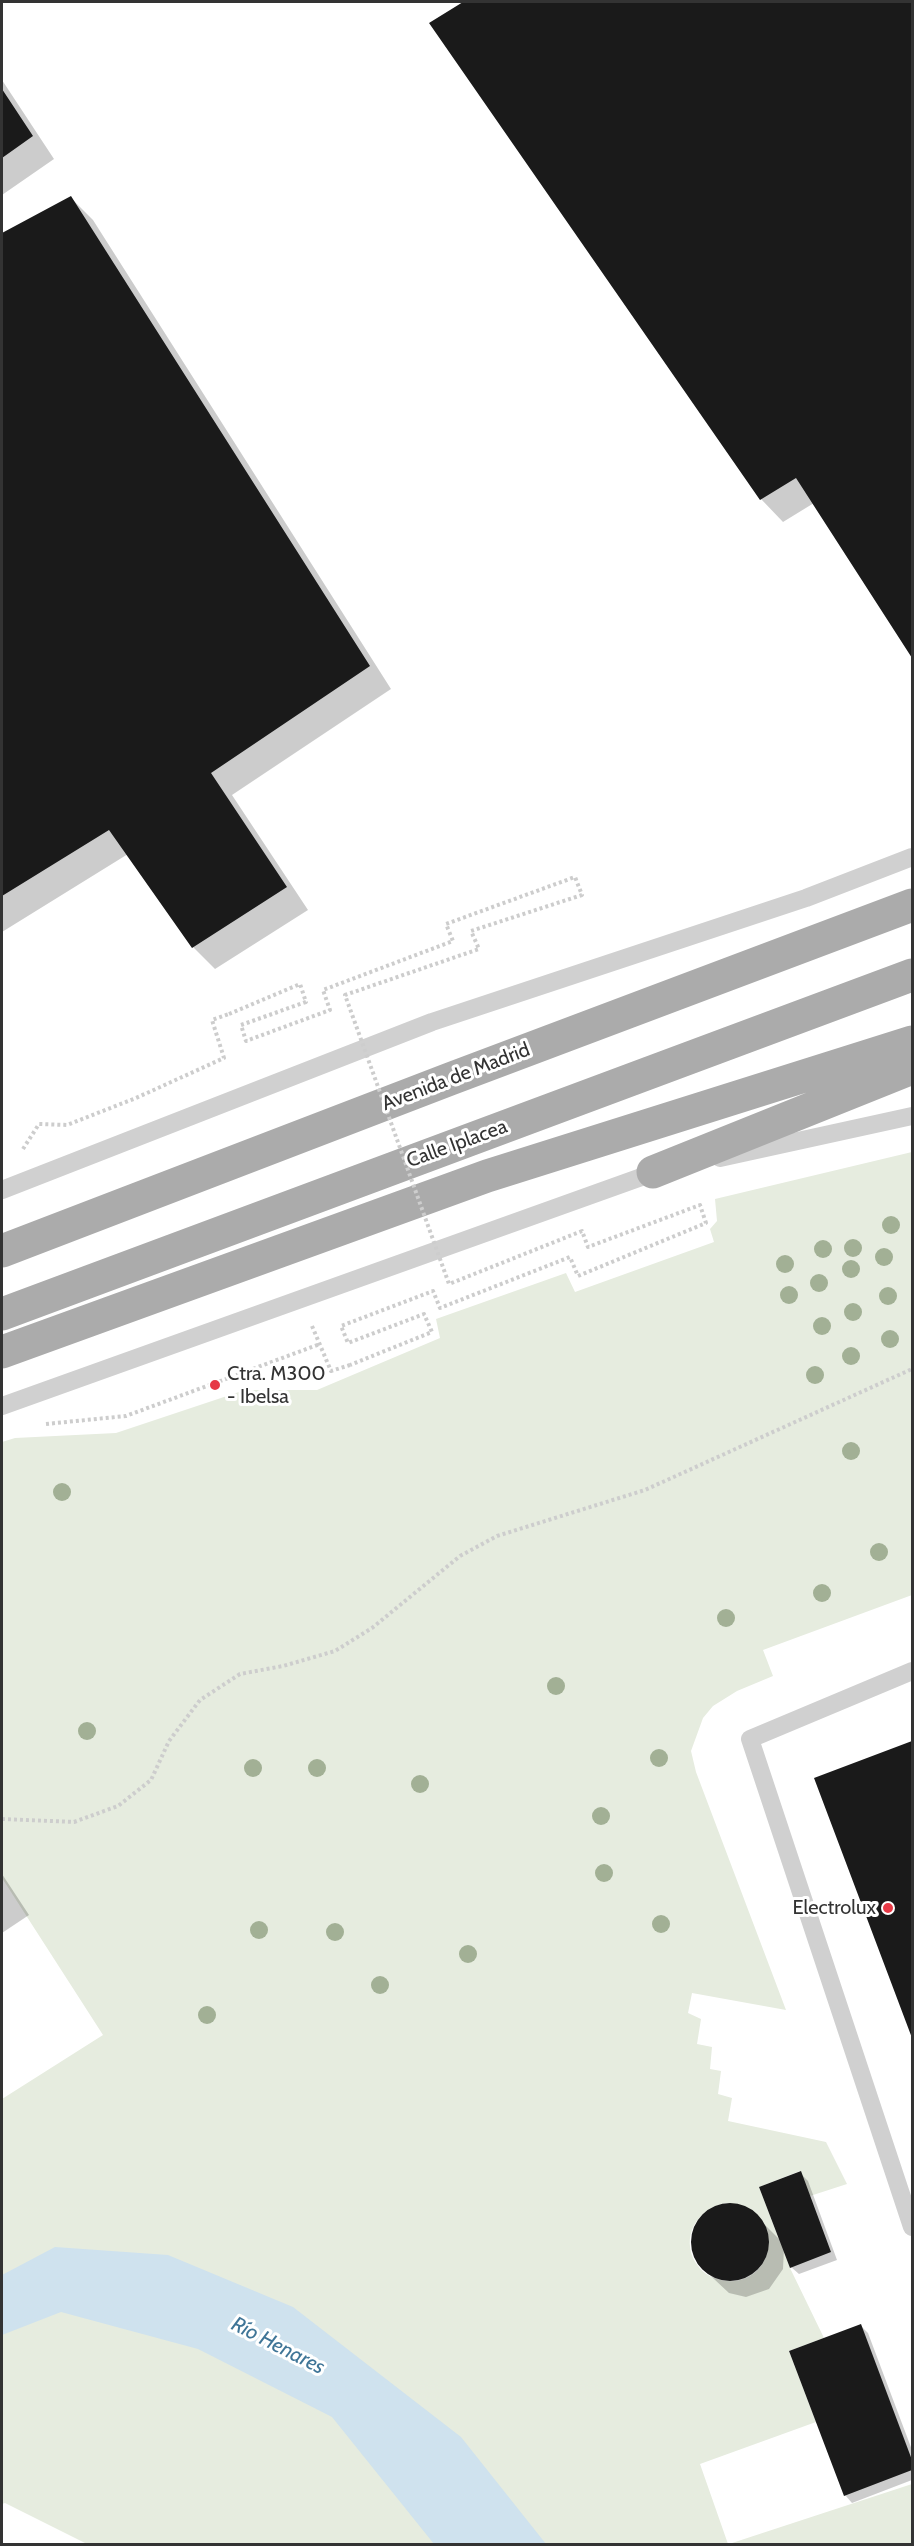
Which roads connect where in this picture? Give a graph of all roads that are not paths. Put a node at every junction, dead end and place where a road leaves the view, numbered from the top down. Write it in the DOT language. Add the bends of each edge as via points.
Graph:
graph roads {
  1 [pos="912,857"];
  2 [pos="912,905"];
  3 [pos="912,975"];
  4 [pos="912,1042"];
  5 [pos="912,1068"];
  6 [pos="912,1116"];
  7 [pos="653,1172"];
  8 [pos="2,1190"];
  9 [pos="2,1251"];
  10 [pos="2,1314"];
  11 [pos="2,1352"];
  12 [pos="2,1406"];
  13 [pos="912,1671"];
  14 [pos="912,2227"];
  1 -- 8 [label="lane" via="806,898 432,1023"];
  2 -- 9 [label="main road, Avenida de Madrid"];
  3 -- 10 [label="main road, Calle Iplacea"];
  4 -- 11 [label="main road" via="487,1176"];
  5 -- 7 [label="main road"];
  6 -- 7 [label="lane"];
  7 -- 12 [label="lane"];
  13 -- 14 [label="lane" via="750,1739"];
}
